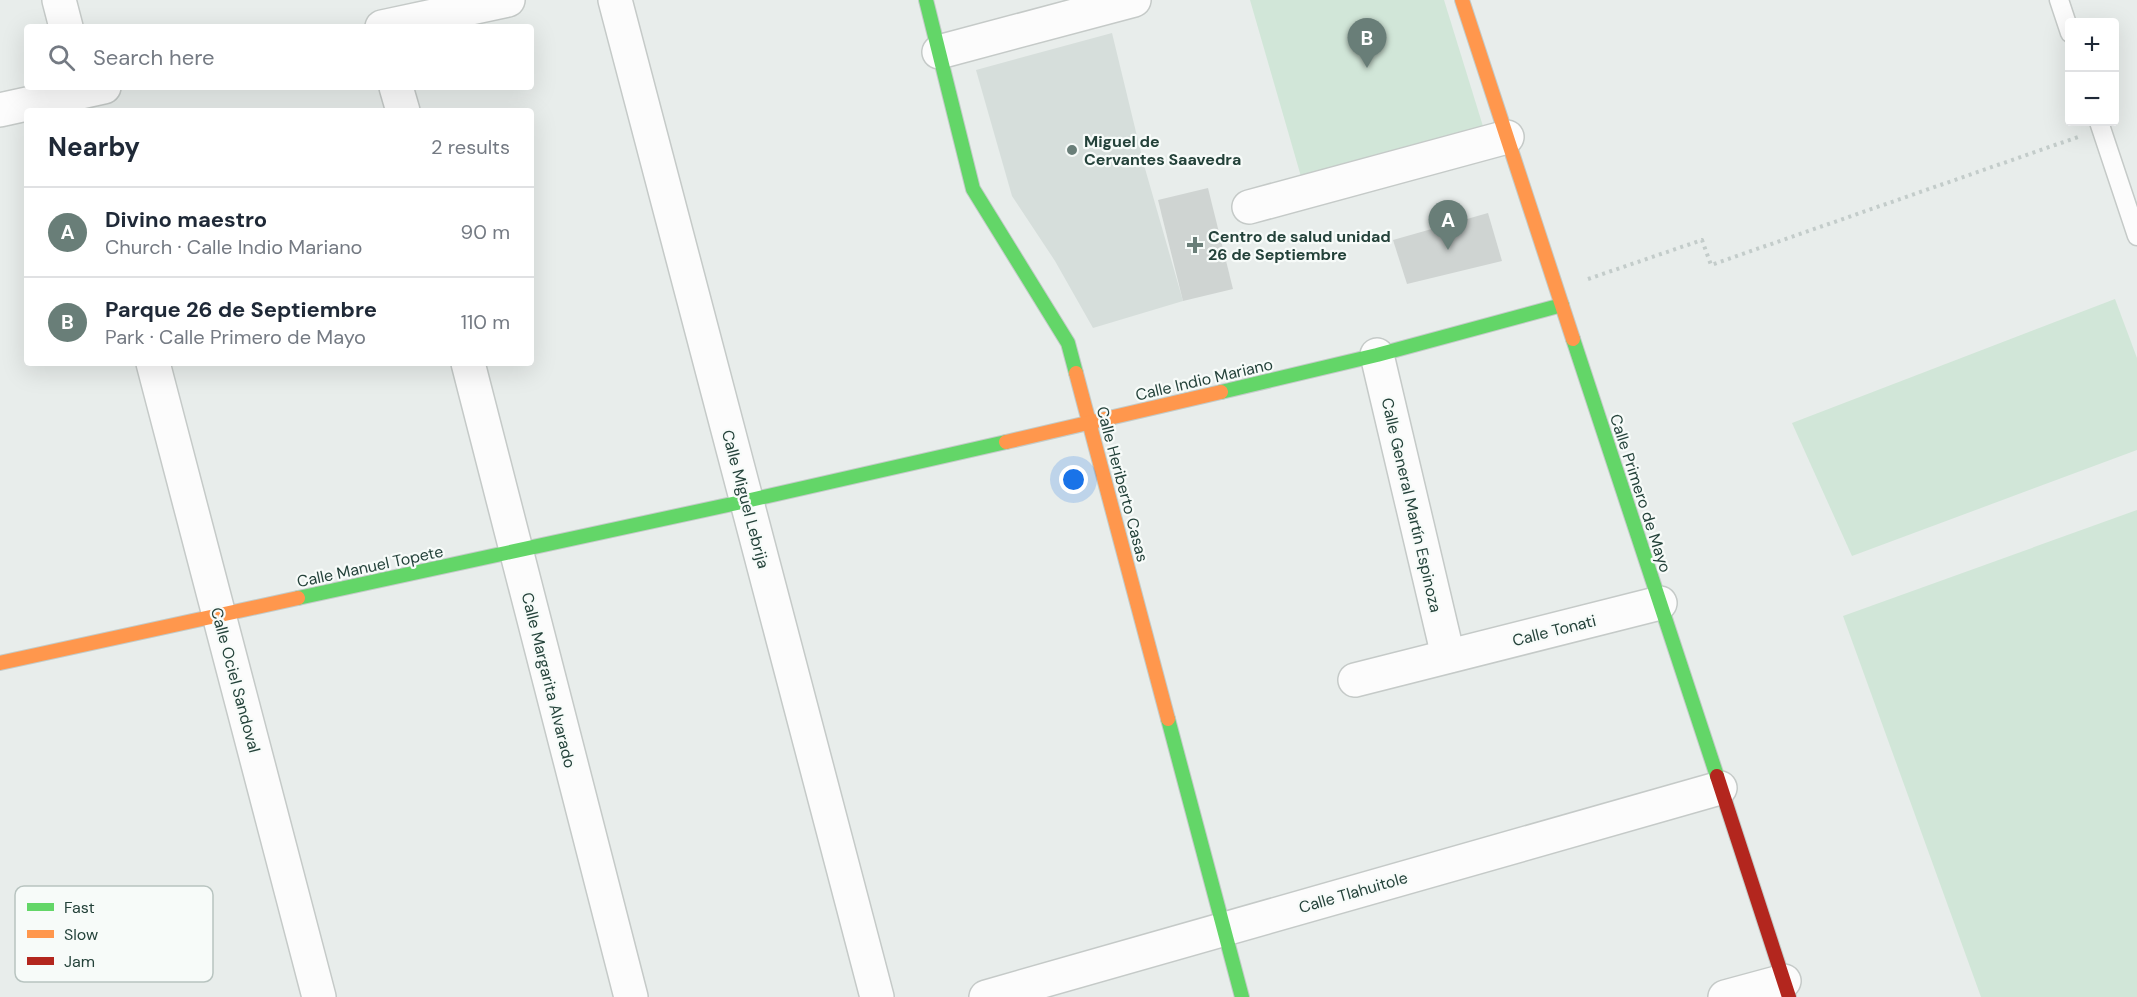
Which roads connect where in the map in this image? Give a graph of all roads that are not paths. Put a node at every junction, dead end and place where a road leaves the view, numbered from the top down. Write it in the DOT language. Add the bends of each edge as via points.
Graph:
graph roads {
  1 [pos="59,0"];
  2 [pos="374,0"];
  3 [pos="508,0"];
  4 [pos="615,0"];
  5 [pos="926,0"];
  6 [pos="1134,0"];
  7 [pos="1462,0"];
  8 [pos="2059,0"];
  9 [pos="2065,18"];
  10 [pos="65,24"];
  11 [pos="380,24"];
  12 [pos="395,24"];
  13 [pos="939,52"];
  14 [pos="397,90"];
  15 [pos="89,94"];
  16 [pos="402,108"];
  17 [pos="0,110"];
  18 [pos="2100,126"];
  19 [pos="1507,137"];
  20 [pos="1250,207"];
  21 [pos="2137,236"];
  22 [pos="1562,305"];
  23 [pos="1377,355"];
  24 [pos="154,366"];
  25 [pos="469,366"];
  26 [pos="1090,423"];
  27 [pos="746,501"];
  28 [pos="516,551"];
  29 [pos="1660,603"];
  30 [pos="219,615"];
  31 [pos="1448,656"];
  32 [pos="0,663"];
  33 [pos="1355,680"];
  34 [pos="1720,788"];
  35 [pos="1223,929"];
  36 [pos="1787,989"];
  37 [pos="319,997"];
  38 [pos="631,997"];
  39 [pos="877,997"];
  40 [pos="986,997"];
  41 [pos="1242,997"];
  42 [pos="1725,997"];
  1 -- 10 [label="street"];
  2 -- 11 [label="street"];
  3 -- 12 [label="street"];
  4 -- 27 [label="street, Calle Miguel Lebrija"];
  5 -- 13 [label="street, Calle Heriberto Casas"];
  6 -- 13 [label="street"];
  7 -- 19 [label="street, Calle Primero de Mayo"];
  8 -- 9 [label="lane"];
  13 -- 26 [label="street, Calle Heriberto Casas" via="973,189 1068,343"];
  14 -- 16 [label="street"];
  15 -- 17 [label="street"];
  18 -- 21 [label="lane"];
  19 -- 20 [label="street"];
  19 -- 22 [label="street, Calle Primero de Mayo"];
  22 -- 23 [label="street, Calle Indio Mariano"];
  22 -- 29 [label="street, Calle Primero de Mayo"];
  23 -- 26 [label="street, Calle Indio Mariano"];
  23 -- 31 [label="street, Calle General Martín Espinoza"];
  24 -- 30 [label="street, Calle Ociel Sandoval"];
  25 -- 28 [label="street, Calle Margarita Alvarado"];
  26 -- 27 [label="street, Calle Indio Mariano"];
  26 -- 35 [label="street, Calle Heriberto Casas"];
  27 -- 28 [label="street, Calle Manuel Topete"];
  27 -- 39 [label="street, Calle Miguel Lebrija"];
  28 -- 30 [label="street, Calle Manuel Topete"];
  28 -- 38 [label="street, Calle Margarita Alvarado"];
  29 -- 31 [label="street, Calle Tonati"];
  29 -- 34 [label="street, Calle Primero de Mayo"];
  30 -- 32 [label="street, Calle Manuel Topete"];
  30 -- 37 [label="street, Calle Ociel Sandoval"];
  31 -- 33 [label="street, Calle Tonati"];
  34 -- 35 [label="street, Calle Tlahuitole"];
  34 -- 36 [label="street, Calle Primero de Mayo"];
  35 -- 40 [label="street, Calle Tlahuitole"];
  35 -- 41 [label="street, Calle Heriberto Casas"];
  36 -- 42 [label="street"];
}
